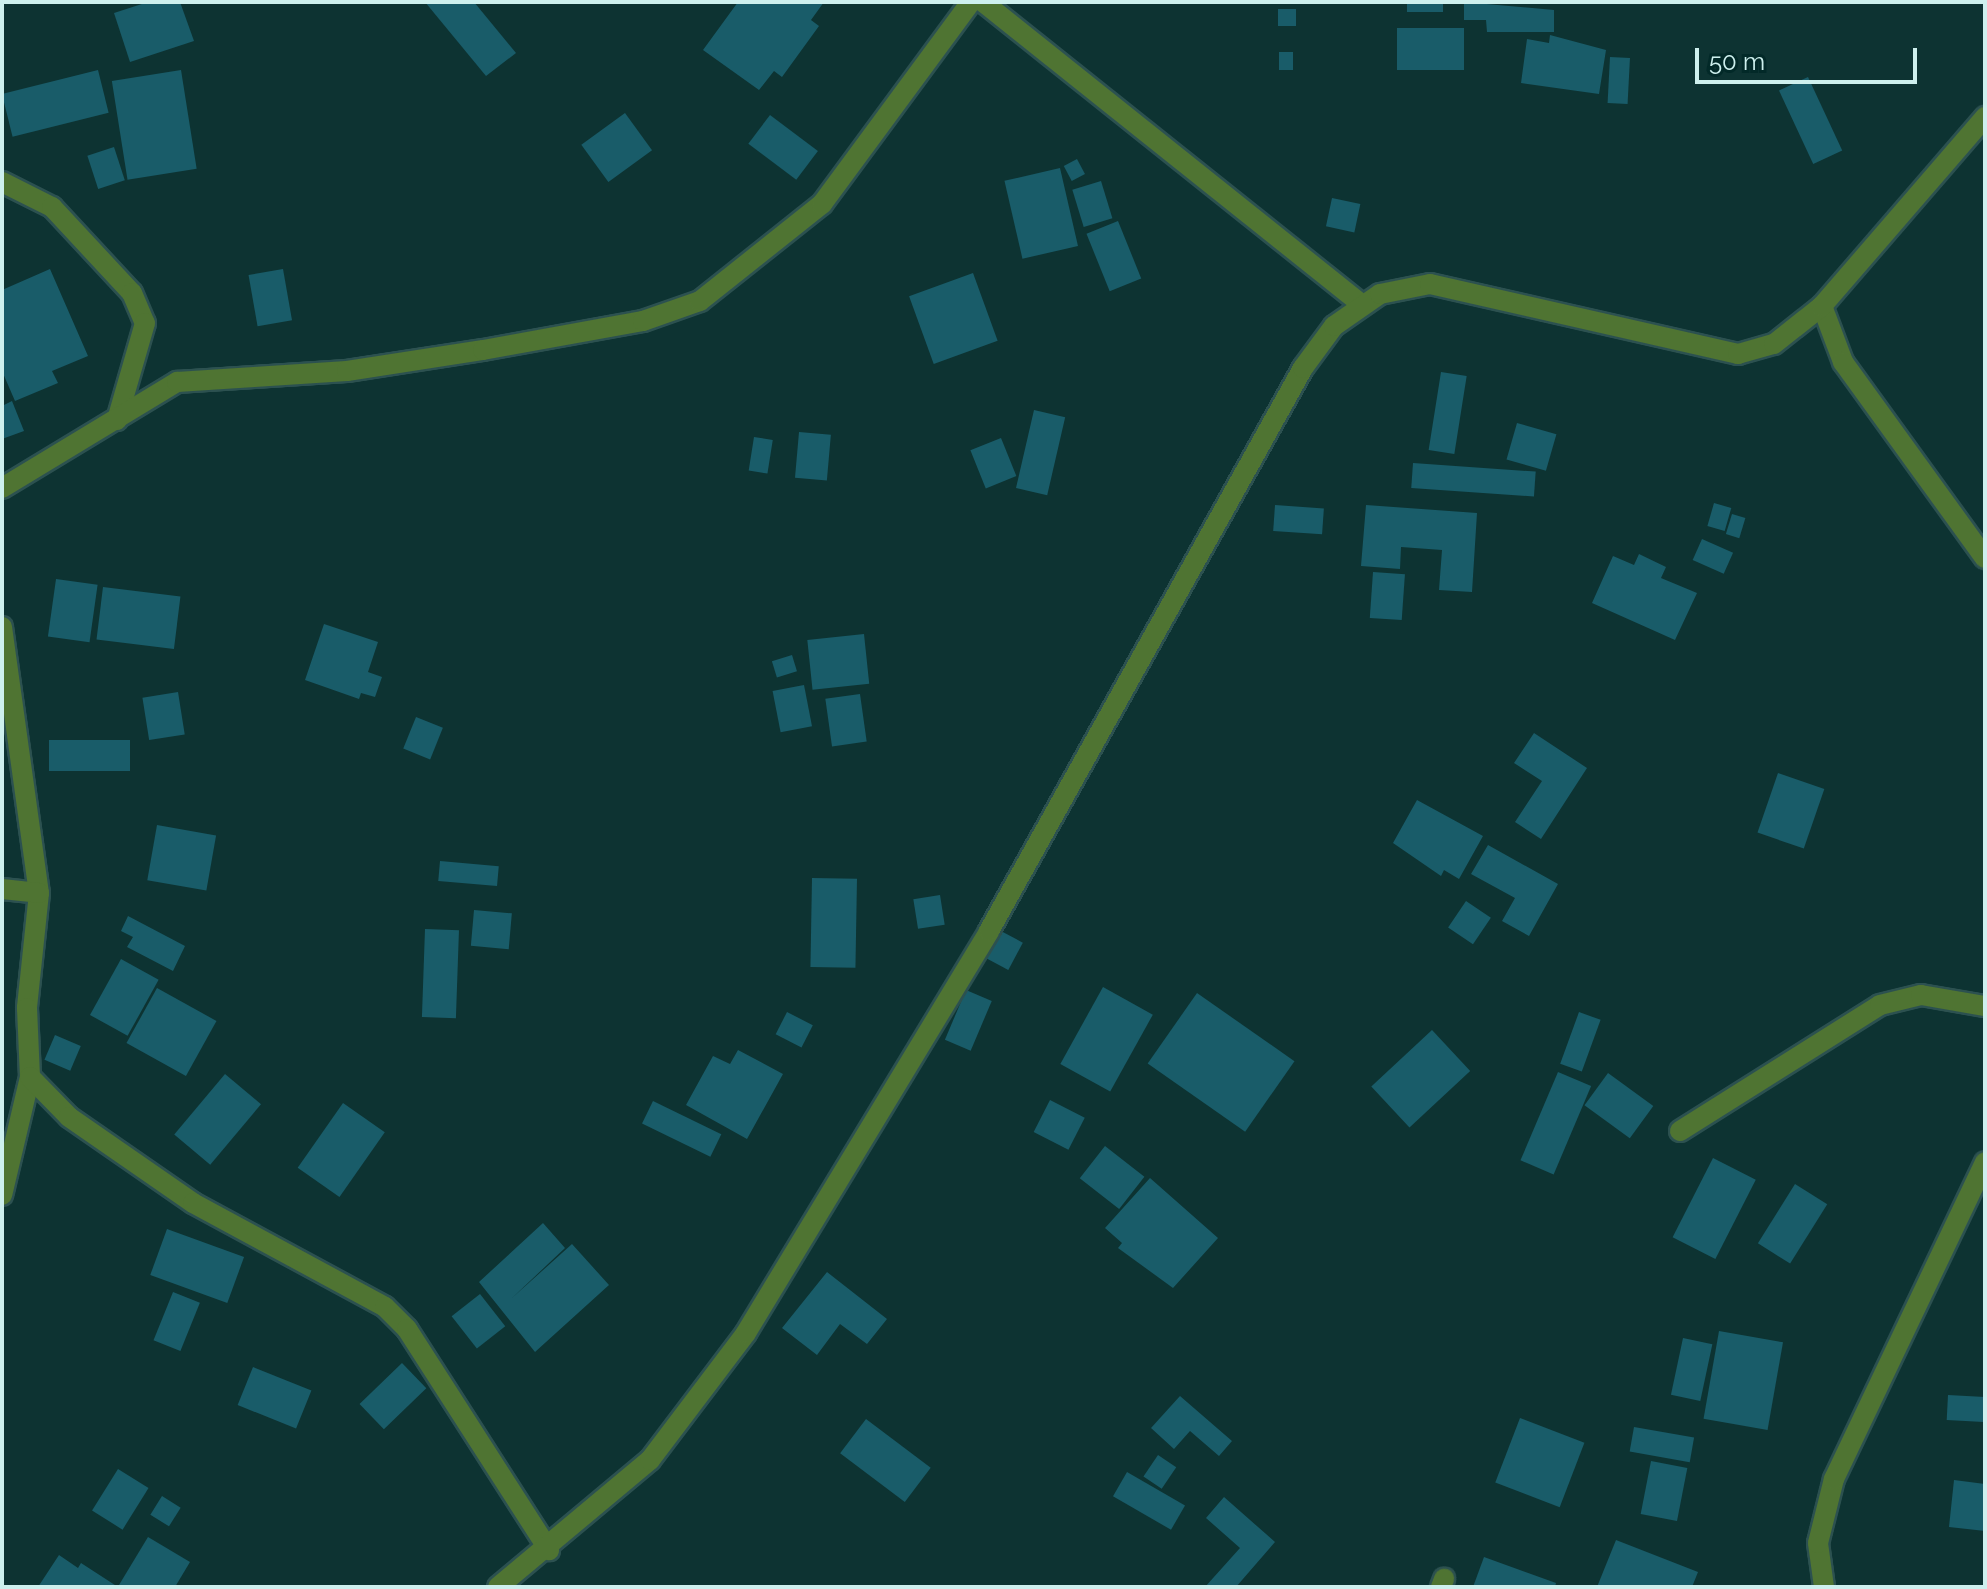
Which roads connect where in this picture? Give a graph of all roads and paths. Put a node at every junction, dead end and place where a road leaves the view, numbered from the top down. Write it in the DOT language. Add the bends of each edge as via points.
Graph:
graph roads {
  1 [pos="971,2"];
  2 [pos="983,2"];
  3 [pos="1985,117"];
  4 [pos="2,182"];
  5 [pos="1361,304"];
  6 [pos="1822,306"];
  7 [pos="117,422"];
  8 [pos="2,488"];
  9 [pos="1985,558"];
  10 [pos="2,627"];
  11 [pos="2,889"];
  12 [pos="39,893"];
  13 [pos="1985,1006"];
  14 [pos="30,1077"];
  15 [pos="1680,1131"];
  16 [pos="1985,1162"];
  17 [pos="2,1195"];
  18 [pos="549,1550"];
  19 [pos="498,1587"];
  20 [pos="1824,1587"];
  1 -- 7 [label="street" via="822,204 700,301 643,321 483,350 347,371 177,382 148,394"];
  2 -- 5 [label="street"];
  3 -- 6 [label="street"];
  4 -- 7 [label="street" via="52,207 132,293 145,323"];
  5 -- 6 [label="street" via="1405,287 1456,286 1738,354 1774,344"];
  5 -- 18 [label="street" via="1334,326 1303,368 989,931 746,1333 650,1460"];
  6 -- 9 [label="street" via="1843,362"];
  7 -- 8 [label="street"];
  10 -- 12 [label="street"];
  11 -- 12 [label="street"];
  12 -- 14 [label="street" via="27,1008"];
  13 -- 15 [label="street" via="1921,995 1880,1005"];
  14 -- 17 [label="street"];
  14 -- 18 [label="street" via="69,1117 193,1203 385,1307 407,1329"];
  16 -- 20 [label="street" via="1834,1479 1818,1543"];
  18 -- 19 [label="street"];
}
